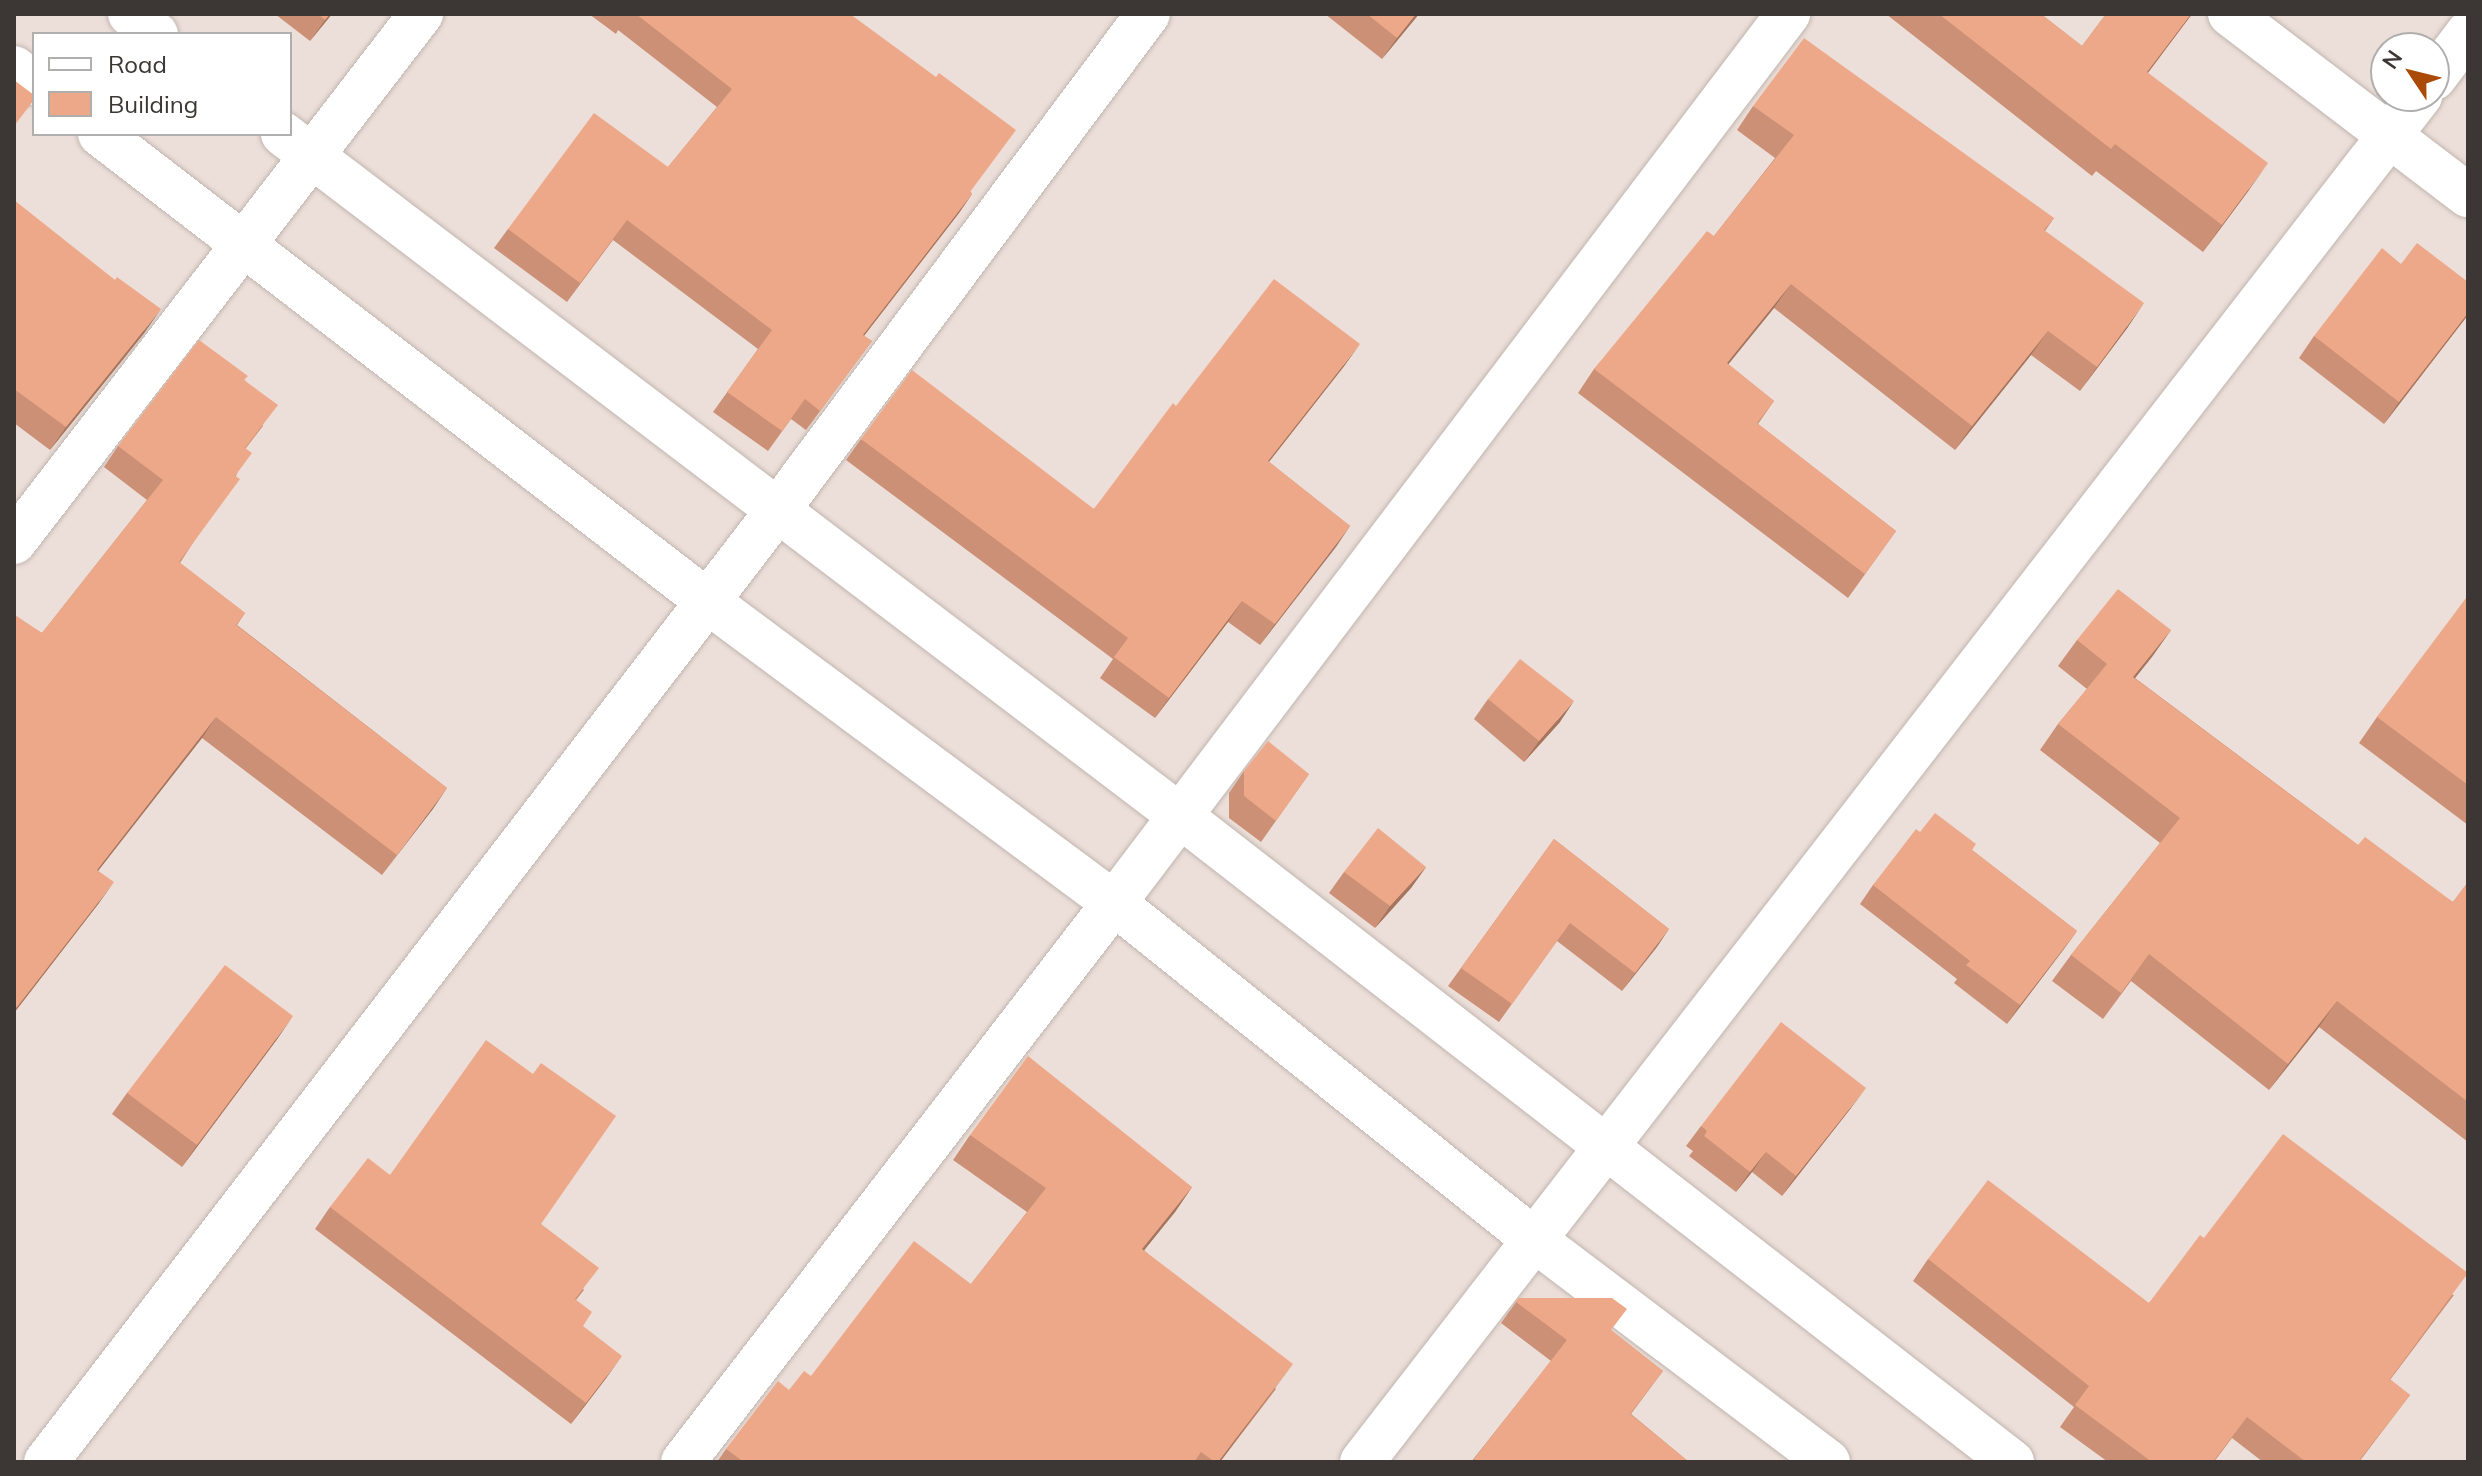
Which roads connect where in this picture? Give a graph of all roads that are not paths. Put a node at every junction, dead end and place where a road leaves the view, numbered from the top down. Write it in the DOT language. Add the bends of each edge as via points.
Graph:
graph roads {
  1 [pos="130,14"];
  2 [pos="421,14"];
  3 [pos="1148,14"];
  4 [pos="1788,14"];
  5 [pos="2230,14"];
  6 [pos="153,32"];
  7 [pos="2468,33"];
  8 [pos="2450,57"];
  9 [pos="14,68"];
  10 [pos="32,82"];
  11 [pos="2408,112"];
  12 [pos="2390,135"];
  13 [pos="103,136"];
  14 [pos="297,145"];
  15 [pos="2468,195"];
  16 [pos="244,244"];
  17 [pos="777,511"];
  18 [pos="14,542"];
  19 [pos="707,601"];
  20 [pos="1179,815"];
  21 [pos="1114,903"];
  22 [pos="1604,1147"];
  23 [pos="1532,1238"];
  24 [pos="46,1462"];
  25 [pos="683,1462"];
  26 [pos="1362,1462"];
  27 [pos="1828,1462"];
  28 [pos="2012,1462"];
  1 -- 6 [label="street"];
  2 -- 14 [label="street"];
  3 -- 17 [label="street"];
  4 -- 20 [label="street"];
  5 -- 12 [label="street"];
  7 -- 8 [label="street"];
  9 -- 10 [label="street"];
  11 -- 12 [label="street"];
  12 -- 15 [label="street"];
  12 -- 22 [label="street"];
  13 -- 16 [label="street"];
  14 -- 16 [label="street"];
  14 -- 17 [label="street"];
  16 -- 18 [label="street"];
  16 -- 19 [label="street"];
  17 -- 19 [label="street"];
  17 -- 20 [label="street"];
  19 -- 21 [label="street"];
  19 -- 24 [label="street"];
  20 -- 21 [label="street"];
  20 -- 22 [label="street"];
  21 -- 23 [label="street"];
  21 -- 25 [label="street"];
  22 -- 23 [label="street"];
  22 -- 28 [label="street"];
  23 -- 26 [label="street"];
  23 -- 27 [label="street"];
}
